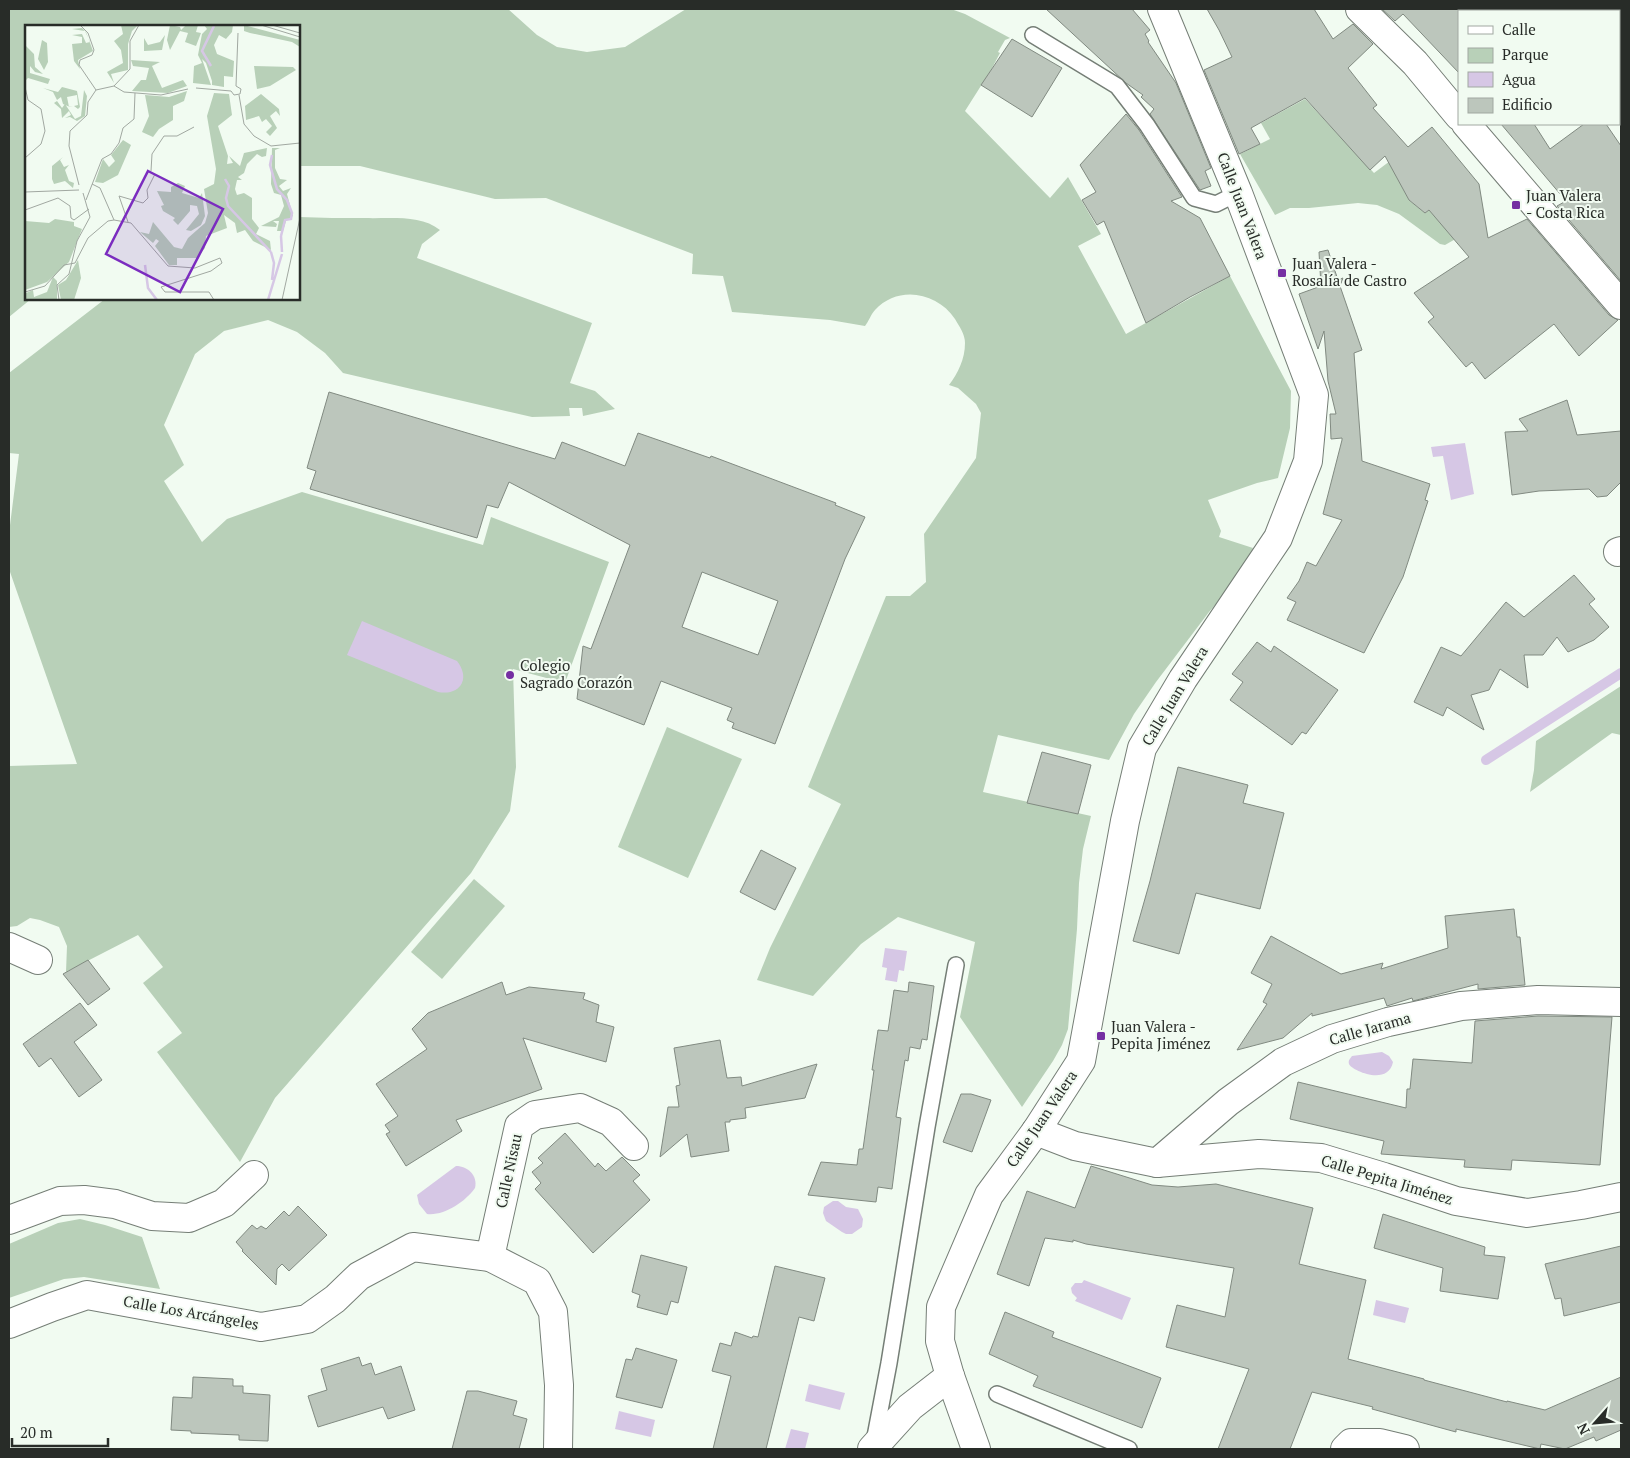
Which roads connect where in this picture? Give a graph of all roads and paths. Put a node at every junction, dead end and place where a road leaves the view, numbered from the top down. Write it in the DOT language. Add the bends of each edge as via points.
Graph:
graph roads {
  1 [pos="1162,9"];
  2 [pos="1360,9"];
  3 [pos="1033,35"];
  4 [pos="1458,115"];
  5 [pos="1467,125"];
  6 [pos="1238,193"];
  7 [pos="1621,305"];
  8 [pos="9,947"];
  9 [pos="38,960"];
  10 [pos="956,965"];
  11 [pos="1621,1002"];
  12 [pos="1036,1131"];
  13 [pos="634,1146"];
  14 [pos="1157,1163"];
  15 [pos="254,1175"];
  16 [pos="1621,1196"];
  17 [pos="9,1220"];
  18 [pos="490,1257"];
  19 [pos="9,1324"];
  20 [pos="950,1376"];
  21 [pos="997,1394"];
  22 [pos="873,1448"];
  23 [pos="558,1449"];
  24 [pos="976,1449"];
  25 [pos="1129,1449"];
  26 [pos="1345,1449"];
  27 [pos="1405,1449"];
  1 -- 6 [label="street, Calle Juan Valera"];
  2 -- 4 [label="street" via="1415,64"];
  3 -- 6 [label="lane" via="1117,86 1194,198 1216,204"];
  5 -- 7 [label="street"];
  6 -- 12 [label="street, Calle Juan Valera" via="1314,395 1308,461 1278,538 1182,679 1142,748 1124,821 1081,1061"];
  8 -- 9 [label="street"];
  10 -- 22 [label="lane"];
  11 -- 14 [label="street, Calle Jarama" via="1538,1000 1461,1006 1388,1022 1332,1039 1283,1062 1228,1102"];
  12 -- 14 [label="street, Calle Pepita Jiménez" via="1075,1146"];
  12 -- 20 [label="street, Calle Juan Valera" via="989,1195 941,1307 940,1341"];
  13 -- 18 [label="street, Calle Nisau" via="611,1122 580,1108 535,1115 519,1126"];
  14 -- 16 [label="street, Calle Pepita Jiménez" via="1259,1154 1321,1158 1456,1201 1527,1213"];
  15 -- 17 [label="street" via="224,1203 189,1218 152,1216 115,1204 84,1200 60,1201"];
  18 -- 19 [label="street, Calle Los Arcángeles" via="414,1247 359,1276 308,1318 261,1327 87,1295"];
  18 -- 23 [label="street, Calle Los Arcángeles" via="536,1281 553,1312 560,1385"];
  20 -- 22 [label="street" via="910,1407"];
  20 -- 24 [label="street, Calle Juan Valera"];
  21 -- 25 [label="lane"];
  26 -- 27 [label="street" via="1351,1443 1380,1443"];
}
